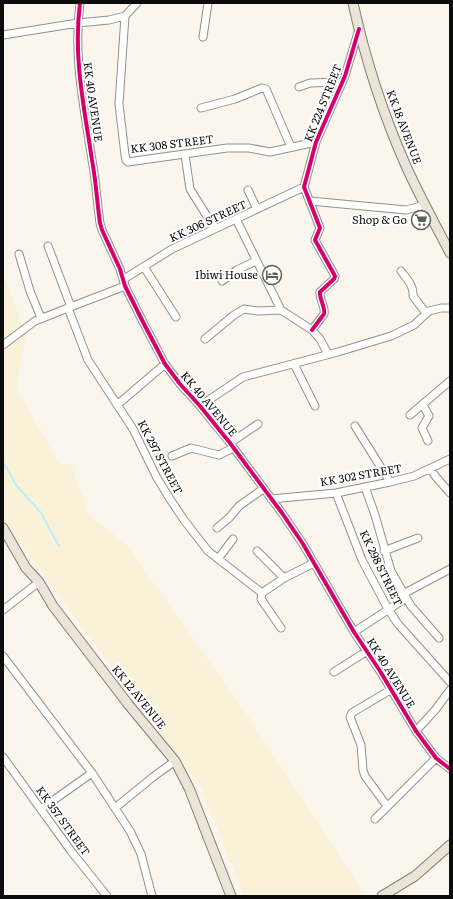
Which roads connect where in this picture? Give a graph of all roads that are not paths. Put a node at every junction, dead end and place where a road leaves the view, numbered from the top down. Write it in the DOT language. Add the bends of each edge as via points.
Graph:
graph roads {
  1 [pos="80,3"];
  2 [pos="137,3"];
  3 [pos="208,3"];
  4 [pos="353,3"];
  5 [pos="125,16"];
  6 [pos="78,23"];
  7 [pos="359,29"];
  8 [pos="3,35"];
  9 [pos="203,37"];
  10 [pos="342,82"];
  11 [pos="299,87"];
  12 [pos="200,108"];
  13 [pos="316,142"];
  14 [pos="291,147"];
  15 [pos="185,154"];
  16 [pos="304,187"];
  17 [pos="248,190"];
  18 [pos="310,201"];
  19 [pos="425,205"];
  20 [pos="257,209"];
  21 [pos="236,219"];
  22 [pos="215,228"];
  23 [pos="48,246"];
  24 [pos="450,253"];
  25 [pos="20,254"];
  26 [pos="256,261"];
  27 [pos="144,267"];
  28 [pos="401,271"];
  29 [pos="222,281"];
  30 [pos="124,283"];
  31 [pos="70,307"];
  32 [pos="450,308"];
  33 [pos="281,310"];
  34 [pos="426,313"];
  35 [pos="176,317"];
  36 [pos="41,318"];
  37 [pos="312,330"];
  38 [pos="204,339"];
  39 [pos="3,345"];
  40 [pos="328,354"];
  41 [pos="165,364"];
  42 [pos="294,364"];
  43 [pos="450,380"];
  44 [pos="117,405"];
  45 [pos="423,405"];
  46 [pos="200,406"];
  47 [pos="315,406"];
  48 [pos="410,414"];
  49 [pos="258,424"];
  50 [pos="355,426"];
  51 [pos="428,441"];
  52 [pos="232,446"];
  53 [pos="172,456"];
  54 [pos="450,459"];
  55 [pos="430,468"];
  56 [pos="390,482"];
  57 [pos="365,487"];
  58 [pos="263,489"];
  59 [pos="336,493"];
  60 [pos="450,493"];
  61 [pos="271,499"];
  62 [pos="3,528"];
  63 [pos="217,528"];
  64 [pos="418,538"];
  65 [pos="233,539"];
  66 [pos="258,551"];
  67 [pos="384,551"];
  68 [pos="218,559"];
  69 [pos="314,563"];
  70 [pos="450,569"];
  71 [pos="284,578"];
  72 [pos="39,582"];
  73 [pos="262,593"];
  74 [pos="404,596"];
  75 [pos="388,609"];
  76 [pos="3,610"];
  77 [pos="281,628"];
  78 [pos="354,632"];
  79 [pos="439,638"];
  80 [pos="367,651"];
  81 [pos="3,656"];
  82 [pos="334,672"];
  83 [pos="450,682"];
  84 [pos="392,689"];
  85 [pos="450,690"];
  86 [pos="416,731"];
  87 [pos="3,757"];
  88 [pos="436,758"];
  89 [pos="175,761"];
  90 [pos="450,768"];
  91 [pos="92,773"];
  92 [pos="387,806"];
  93 [pos="115,808"];
  94 [pos="41,809"];
  95 [pos="374,819"];
  96 [pos="450,845"];
  97 [pos="107,896"];
  98 [pos="152,896"];
  99 [pos="231,896"];
  100 [pos="382,896"];
  1 -- 6 [label="street, KK 40 AVENUE"];
  2 -- 5 [label="street"];
  3 -- 9 [label="street"];
  4 -- 7 [label="main road, KK 18 AVENUE"];
  5 -- 6 [label="street"];
  5 -- 15 [label="street, KK 308 STREET" via="119,104 126,160 130,163"];
  6 -- 8 [label="street"];
  6 -- 30 [label="street, KK 40 AVENUE" via="78,62 82,100 100,223"];
  7 -- 10 [label="street, KK 224 STREET"];
  7 -- 19 [label="main road, KK 18 AVENUE" via="381,103"];
  10 -- 11 [label="street" via="310,83"];
  10 -- 13 [label="street, KK 224 STREET"];
  12 -- 14 [label="street" via="239,98 262,88 266,89"];
  13 -- 14 [label="street, KK 308 STREET"];
  13 -- 16 [label="street, KK 224 STREET"];
  14 -- 15 [label="street, KK 308 STREET" via="270,152 239,147"];
  15 -- 22 [label="street" via="190,189"];
  16 -- 18 [label="street"];
  16 -- 20 [label="street, KK 306 STREET"];
  17 -- 20 [label="street"];
  18 -- 19 [label="street" via="406,210"];
  18 -- 37 [label="street" via="320,228 315,240 335,276 320,292 325,311"];
  19 -- 24 [label="main road, KK 18 AVENUE"];
  20 -- 21 [label="street, KK 306 STREET"];
  21 -- 22 [label="street, KK 306 STREET"];
  21 -- 26 [label="street"];
  22 -- 27 [label="street, KK 306 STREET"];
  23 -- 31 [label="street, KK 297 STREET"];
  25 -- 36 [label="street" via="30,291"];
  26 -- 29 [label="street"];
  26 -- 33 [label="street"];
  27 -- 30 [label="street, KK 306 STREET"];
  27 -- 35 [label="street"];
  28 -- 34 [label="street" via="411,284 413,296"];
  30 -- 31 [label="street, KK 306 STREET"];
  30 -- 41 [label="street, KK 40 AVENUE"];
  31 -- 36 [label="street, KK 306 STREET"];
  31 -- 44 [label="street, KK 297 STREET" via="88,360"];
  32 -- 34 [label="street" via="434,309"];
  33 -- 37 [label="street"];
  33 -- 38 [label="street" via="244,309"];
  34 -- 40 [label="street" via="418,322 402,332"];
  36 -- 39 [label="street, KK 306 STREET"];
  37 -- 40 [label="street" via="320,338"];
  40 -- 42 [label="street"];
  41 -- 44 [label="street"];
  41 -- 46 [label="street, KK 40 AVENUE"];
  42 -- 46 [label="street" via="243,377"];
  42 -- 47 [label="street"];
  43 -- 45 [label="street"];
  44 -- 68 [label="street, KK 297 STREET" via="133,429 168,496 199,540"];
  45 -- 48 [label="street"];
  45 -- 51 [label="street" via="430,416 422,428"];
  46 -- 52 [label="street, KK 40 AVENUE"];
  49 -- 52 [label="street"];
  50 -- 56 [label="street"];
  52 -- 53 [label="street" via="219,455 191,448"];
  52 -- 58 [label="street, KK 40 AVENUE"];
  54 -- 55 [label="street, KK 302 STREET"];
  55 -- 56 [label="street, KK 302 STREET" via="414,476"];
  55 -- 60 [label="street"];
  56 -- 57 [label="street, KK 302 STREET"];
  57 -- 59 [label="street, KK 302 STREET"];
  57 -- 67 [label="street"];
  58 -- 61 [label="street, KK 40 AVENUE"];
  58 -- 63 [label="street" via="239,506"];
  59 -- 61 [label="street, KK 302 STREET"];
  59 -- 75 [label="street, KK 298 STREET" via="362,560"];
  61 -- 69 [label="street, KK 40 AVENUE"];
  62 -- 72 [label="main road, KK 12 AVENUE" via="26,568"];
  64 -- 67 [label="street"];
  65 -- 68 [label="street"];
  66 -- 71 [label="street"];
  67 -- 74 [label="street"];
  68 -- 73 [label="street, KK 297 STREET"];
  69 -- 71 [label="street"];
  69 -- 78 [label="street, KK 40 AVENUE"];
  70 -- 74 [label="street"];
  71 -- 73 [label="street"];
  72 -- 76 [label="street"];
  72 -- 89 [label="main road, KK 12 AVENUE" via="53,606"];
  73 -- 77 [label="street" via="262,598"];
  74 -- 75 [label="street"];
  74 -- 79 [label="street"];
  75 -- 78 [label="street"];
  75 -- 83 [label="street, KK 298 STREET" via="398,624"];
  78 -- 80 [label="street, KK 40 AVENUE"];
  80 -- 82 [label="street"];
  80 -- 84 [label="street, KK 40 AVENUE"];
  81 -- 91 [label="street"];
  84 -- 86 [label="street, KK 40 AVENUE"];
  84 -- 92 [label="street" via="352,713 350,717 360,744 365,776"];
  85 -- 86 [label="street"];
  86 -- 88 [label="street, KK 40 AVENUE"];
  87 -- 94 [label="street, KK 357 STREET"];
  88 -- 90 [label="street, KK 40 AVENUE"];
  88 -- 92 [label="street"];
  89 -- 93 [label="street"];
  89 -- 99 [label="main road, KK 12 AVENUE" via="190,788"];
  91 -- 93 [label="street"];
  91 -- 94 [label="street"];
  92 -- 95 [label="street"];
  93 -- 98 [label="street" via="141,854"];
  94 -- 97 [label="street, KK 357 STREET"];
  96 -- 100 [label="main road" via="415,876"];
}
